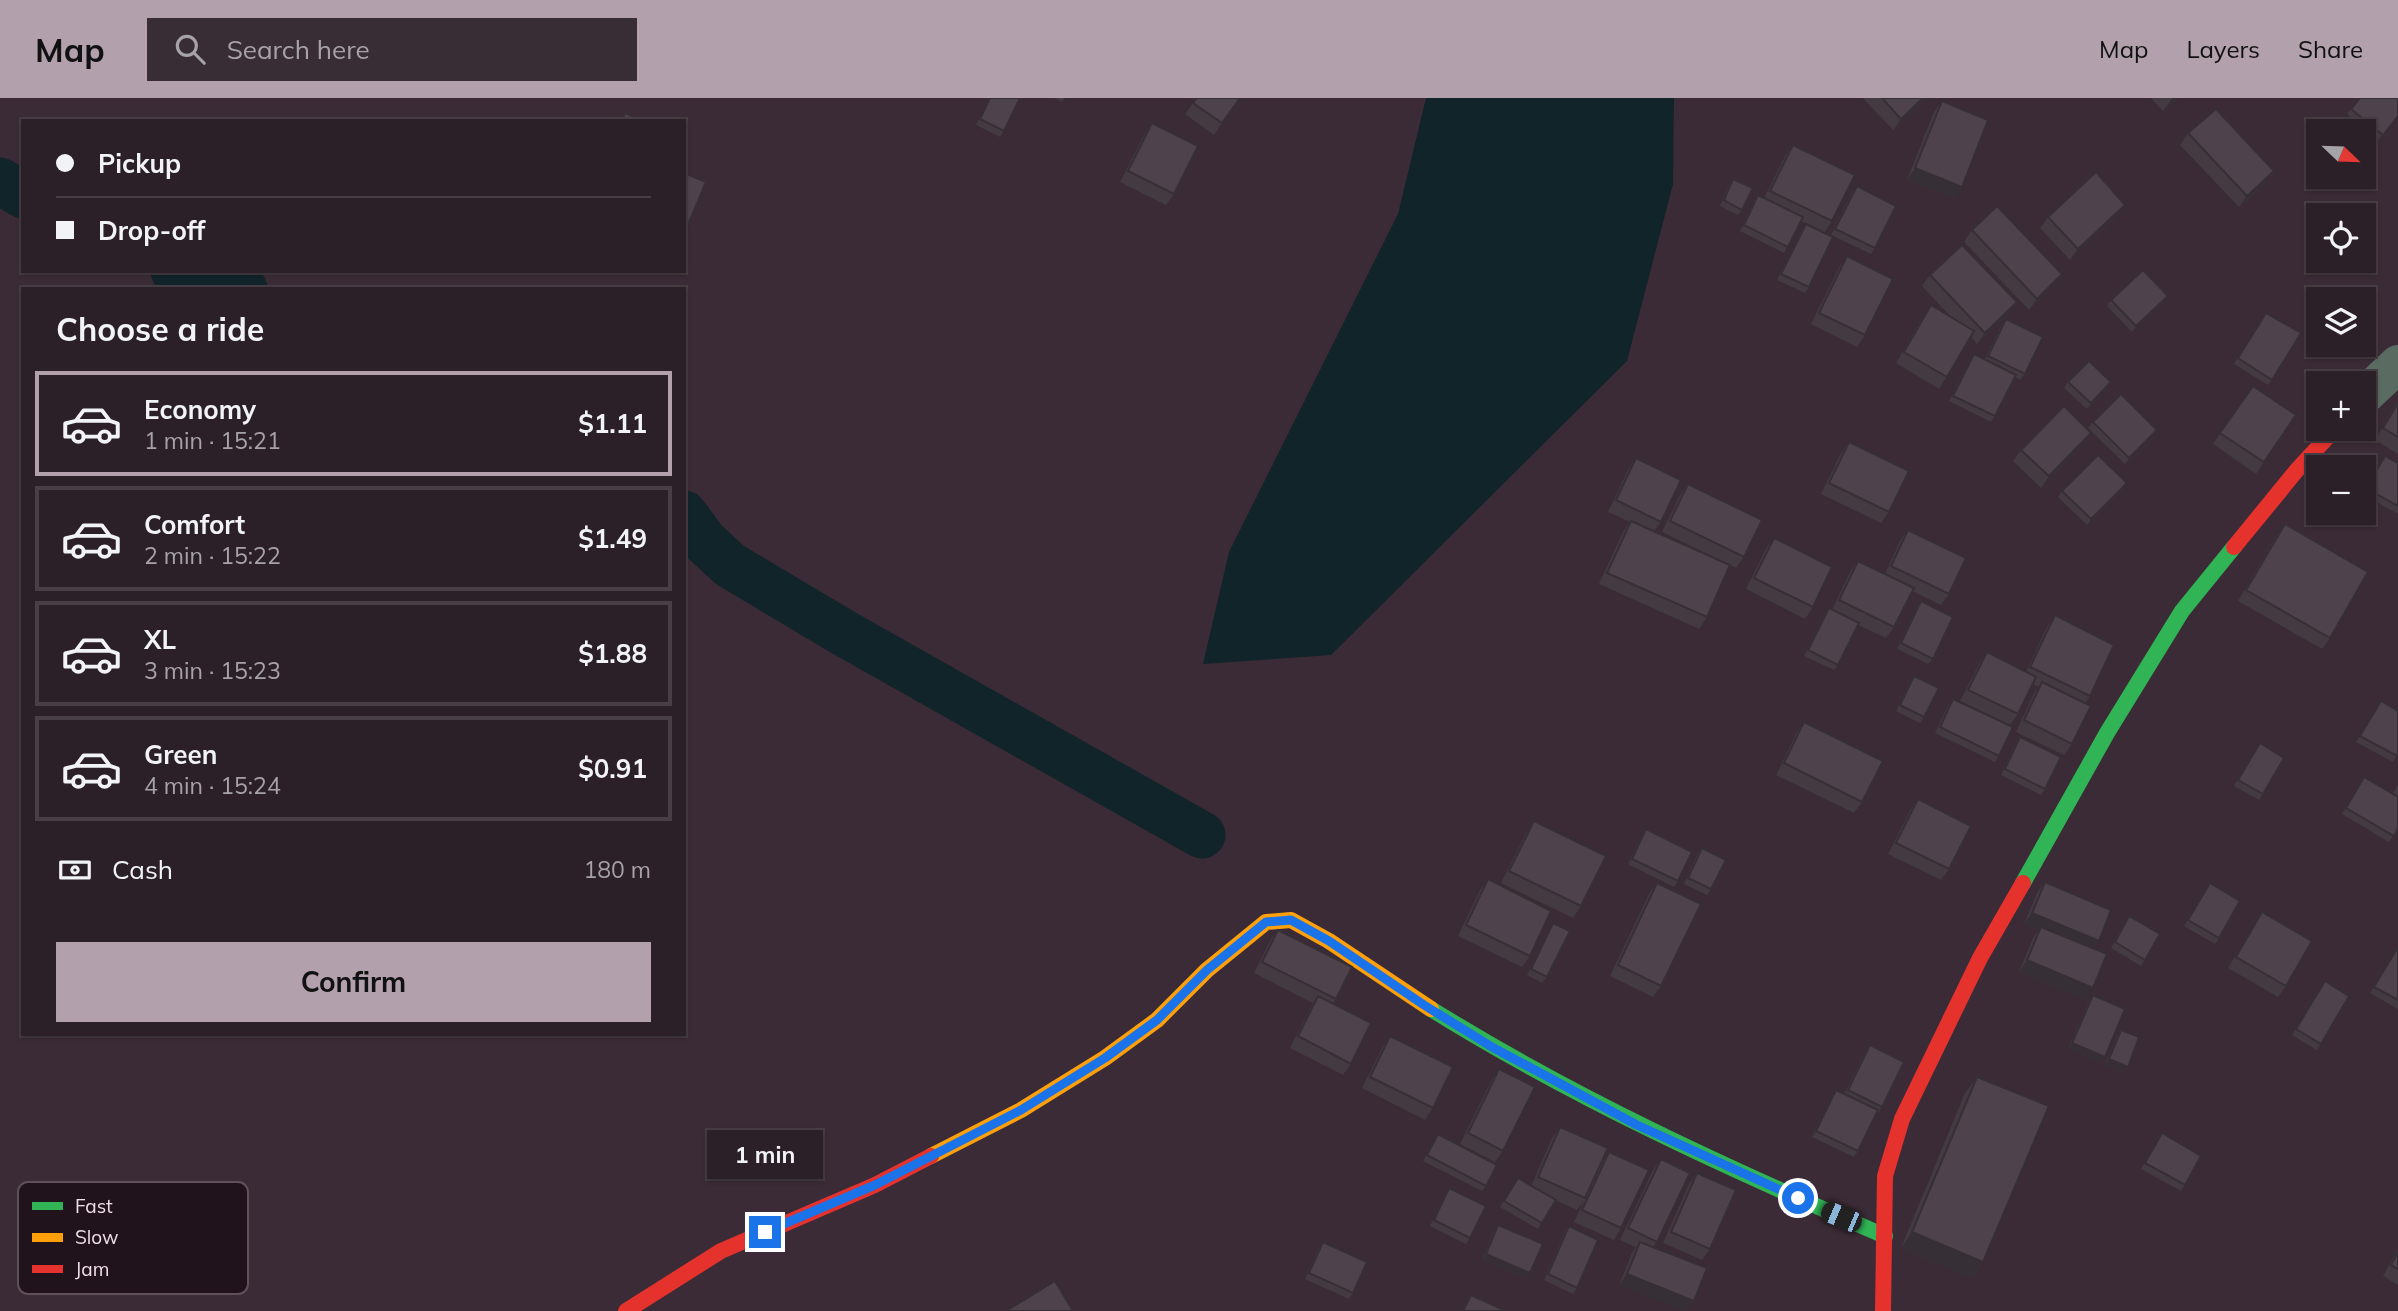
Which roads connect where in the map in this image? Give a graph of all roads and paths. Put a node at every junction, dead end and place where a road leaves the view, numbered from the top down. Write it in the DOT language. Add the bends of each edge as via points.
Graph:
graph roads {
  1 [pos="2398,364"];
  2 [pos="2376,385"];
  3 [pos="2324,441"];
  4 [pos="1885,1236"];
  5 [pos="626,1311"];
  6 [pos="1883,1311"];
  1 -- 2 [label="street"];
  3 -- 4 [label="street" via="2182,611 2010,901 1902,1119 1885,1176"];
  4 -- 5 [label="street" via="1637,1125 1492,1047 1291,920 1266,922 1207,970 1157,1020 1021,1110 875,1185 721,1251"];
  4 -- 6 [label="street"];
}
